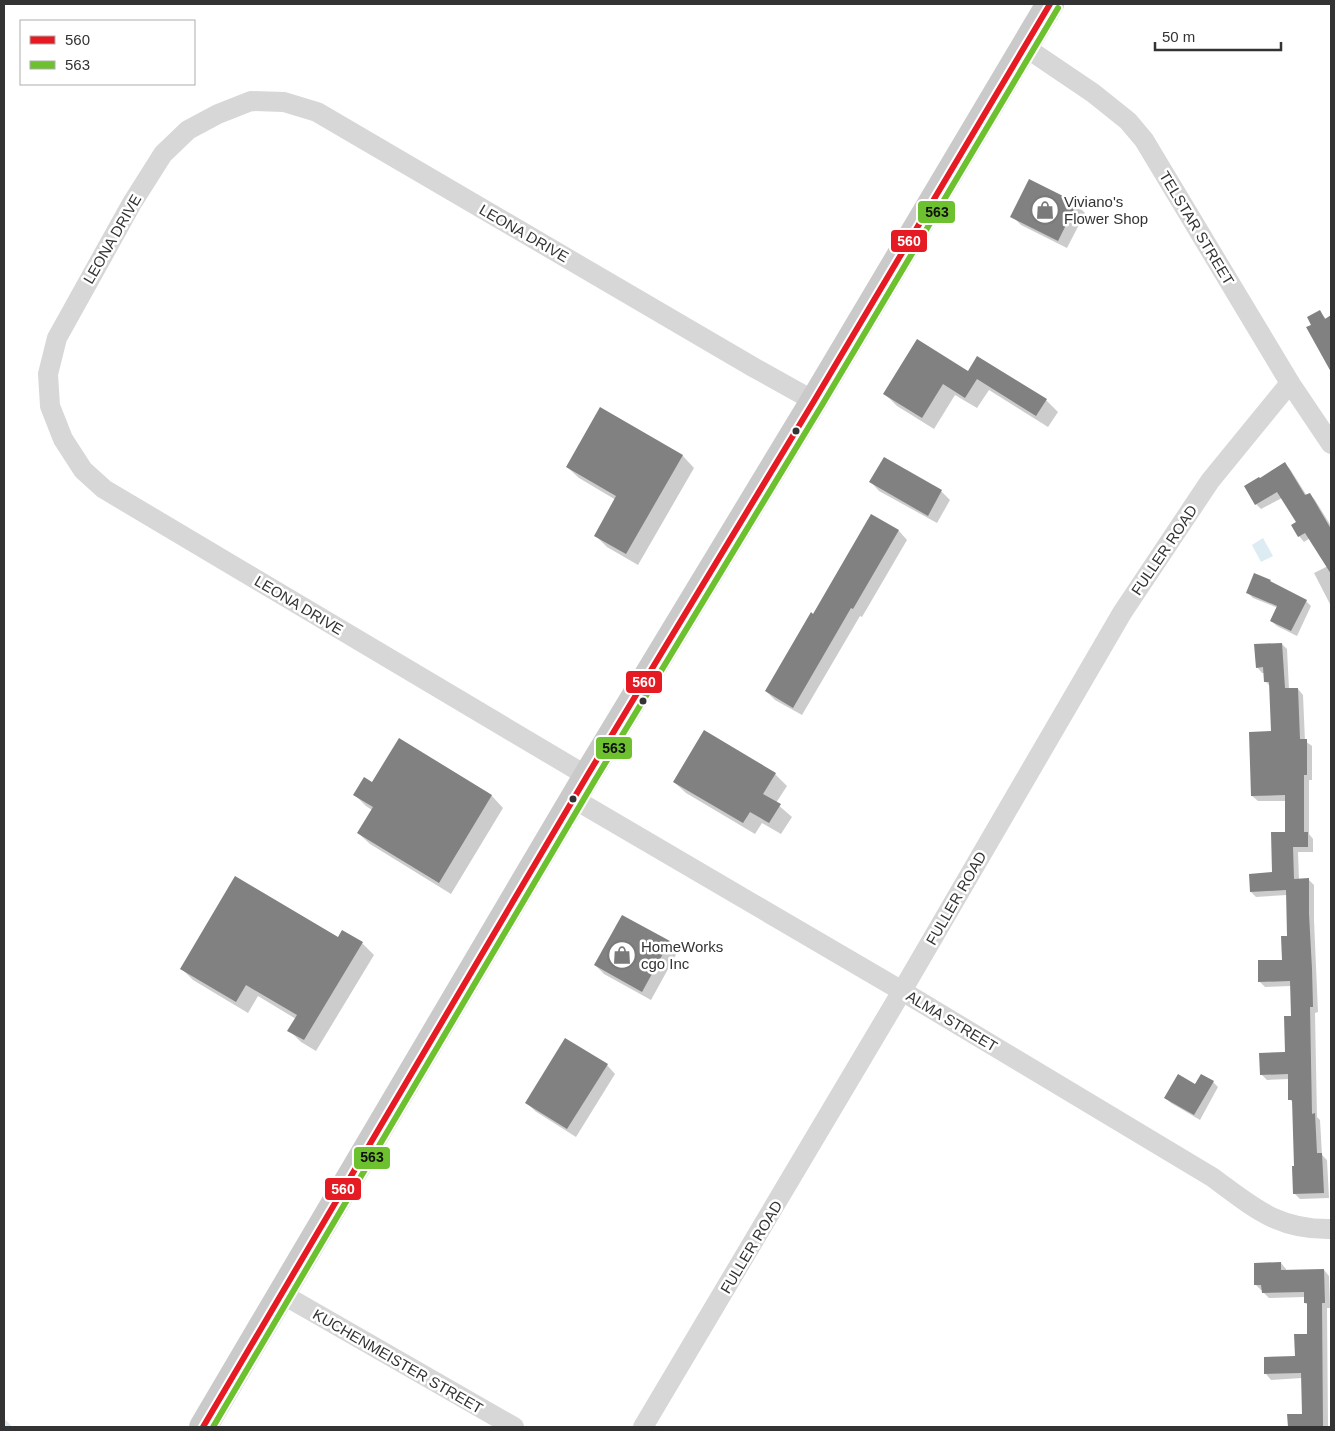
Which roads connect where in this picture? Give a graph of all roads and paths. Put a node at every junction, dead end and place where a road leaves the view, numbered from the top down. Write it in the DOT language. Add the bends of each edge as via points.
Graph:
graph roads {
  1 [pos="1050,4"];
  2 [pos="1025,46"];
  3 [pos="1290,383"];
  4 [pos="814,401"];
  5 [pos="1331,444"];
  6 [pos="587,776"];
  7 [pos="574,799"];
  8 [pos="902,991"];
  9 [pos="1331,1228"];
  10 [pos="282,1294"];
  11 [pos="202,1427"];
  12 [pos="514,1427"];
  13 [pos="644,1427"];
  1 -- 2 [label="main road"];
  2 -- 3 [label="street, TELSTAR STREET" via="1093,93 1128,121 1144,140"];
  2 -- 4 [label="main road"];
  3 -- 5 [label="street, TELSTAR STREET"];
  3 -- 8 [label="street, FULLER ROAD" via="1210,481 1122,613"];
  4 -- 6 [label="main road"];
  4 -- 6 [label="street, LEONA DRIVE" via="317,112 284,102 251,101 188,130 164,154 132,203 57,338 48,374 50,406 63,439 83,470 104,489"];
  6 -- 7 [label="main road"];
  7 -- 8 [label="street, ALMA STREET"];
  7 -- 10 [label="main road"];
  8 -- 9 [label="street, ALMA STREET" via="1212,1177 1272,1218 1295,1226"];
  8 -- 13 [label="street, FULLER ROAD"];
  10 -- 11 [label="main road"];
  10 -- 12 [label="street, KUCHENMEISTER STREET"];
}
